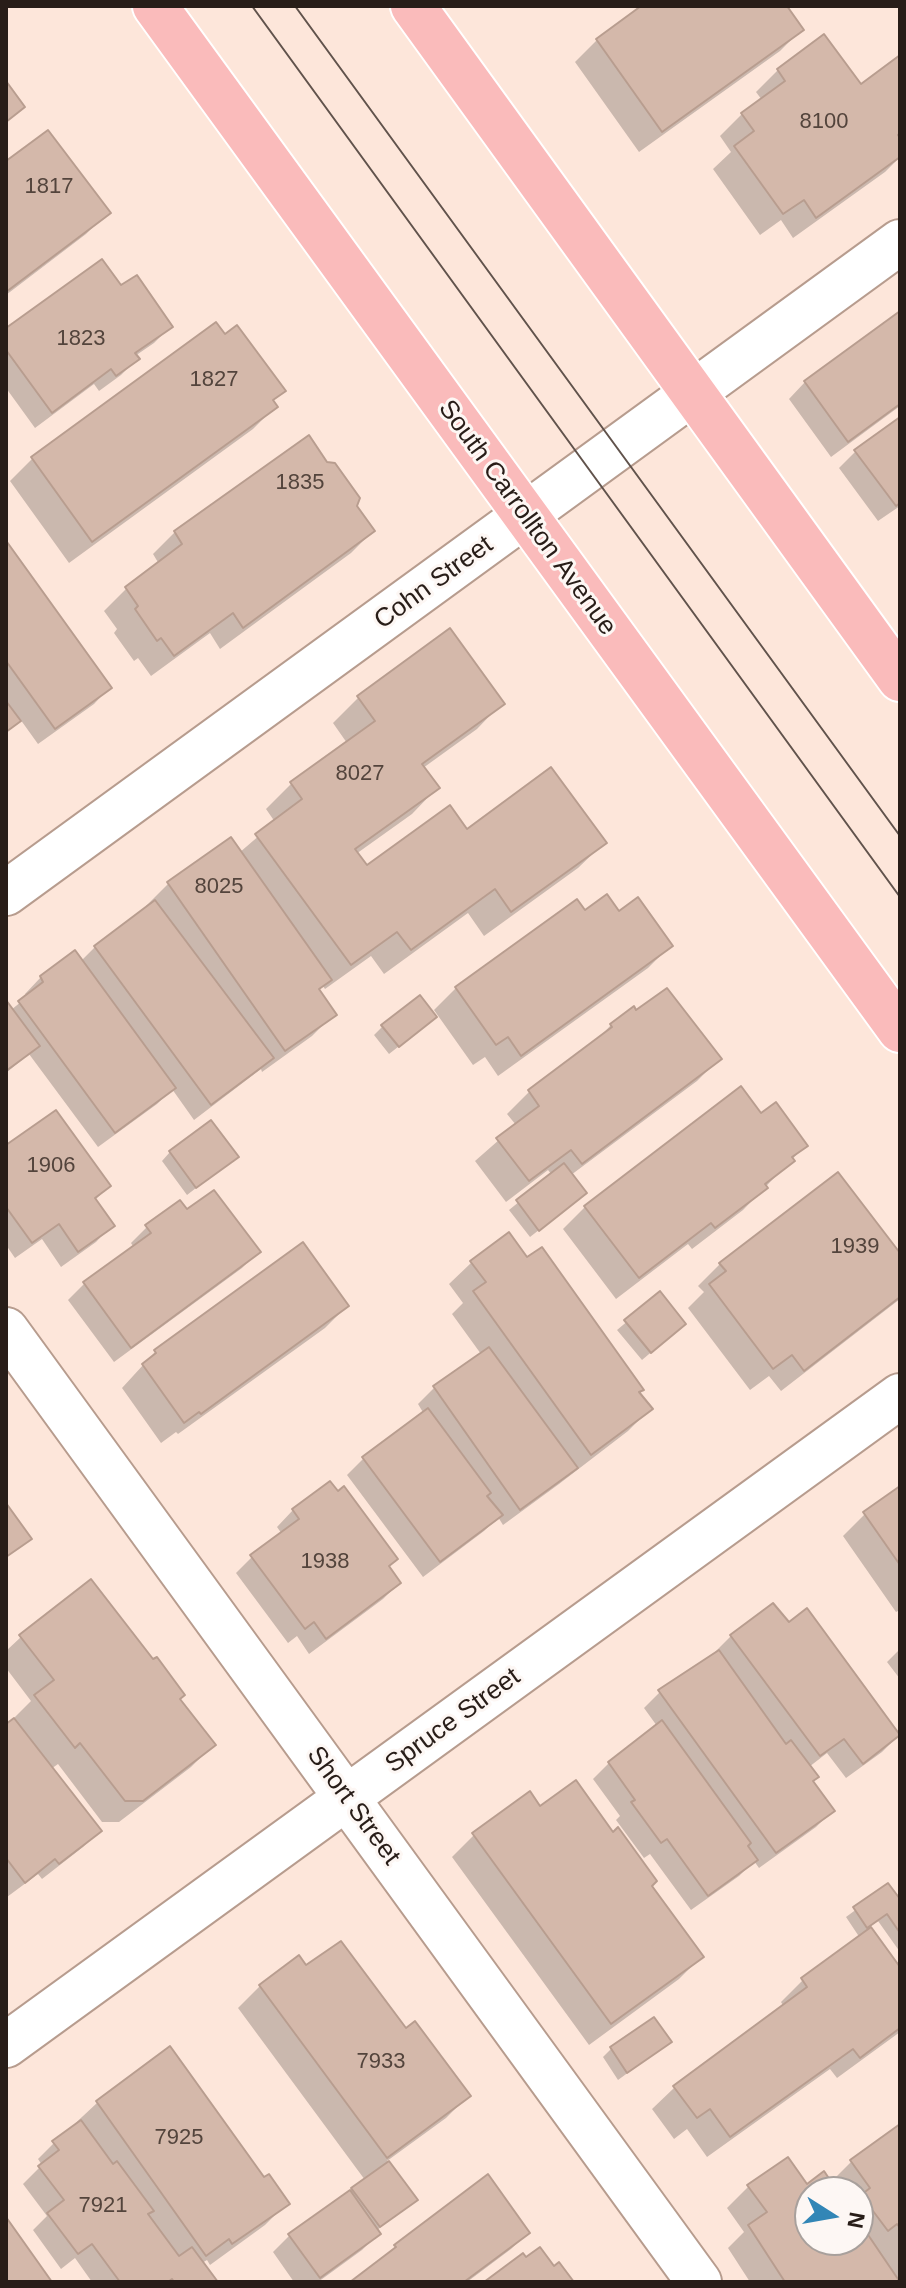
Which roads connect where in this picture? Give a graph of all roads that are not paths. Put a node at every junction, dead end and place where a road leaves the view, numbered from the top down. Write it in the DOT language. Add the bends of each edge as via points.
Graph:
graph roads {
  1 [pos="155,6"];
  2 [pos="413,6"];
  3 [pos="900,242"];
  4 [pos="693,393"];
  5 [pos="526,516"];
  6 [pos="900,679"];
  7 [pos="6,893"];
  8 [pos="900,1030"];
  9 [pos="6,1330"];
  10 [pos="900,1396"];
  11 [pos="347,1798"];
  12 [pos="6,2045"];
  13 [pos="699,2282"];
  1 -- 5 [label="main road, South Carrollton Avenue"];
  2 -- 4 [label="main road"];
  3 -- 4 [label="street, Cohn Street"];
  4 -- 5 [label="street, Cohn Street"];
  4 -- 6 [label="main road"];
  5 -- 7 [label="street, Cohn Street"];
  5 -- 8 [label="main road, South Carrollton Avenue"];
  9 -- 11 [label="street, Short Street"];
  10 -- 11 [label="street, Spruce Street"];
  11 -- 12 [label="street, Spruce Street"];
  11 -- 13 [label="street, Short Street"];
}
